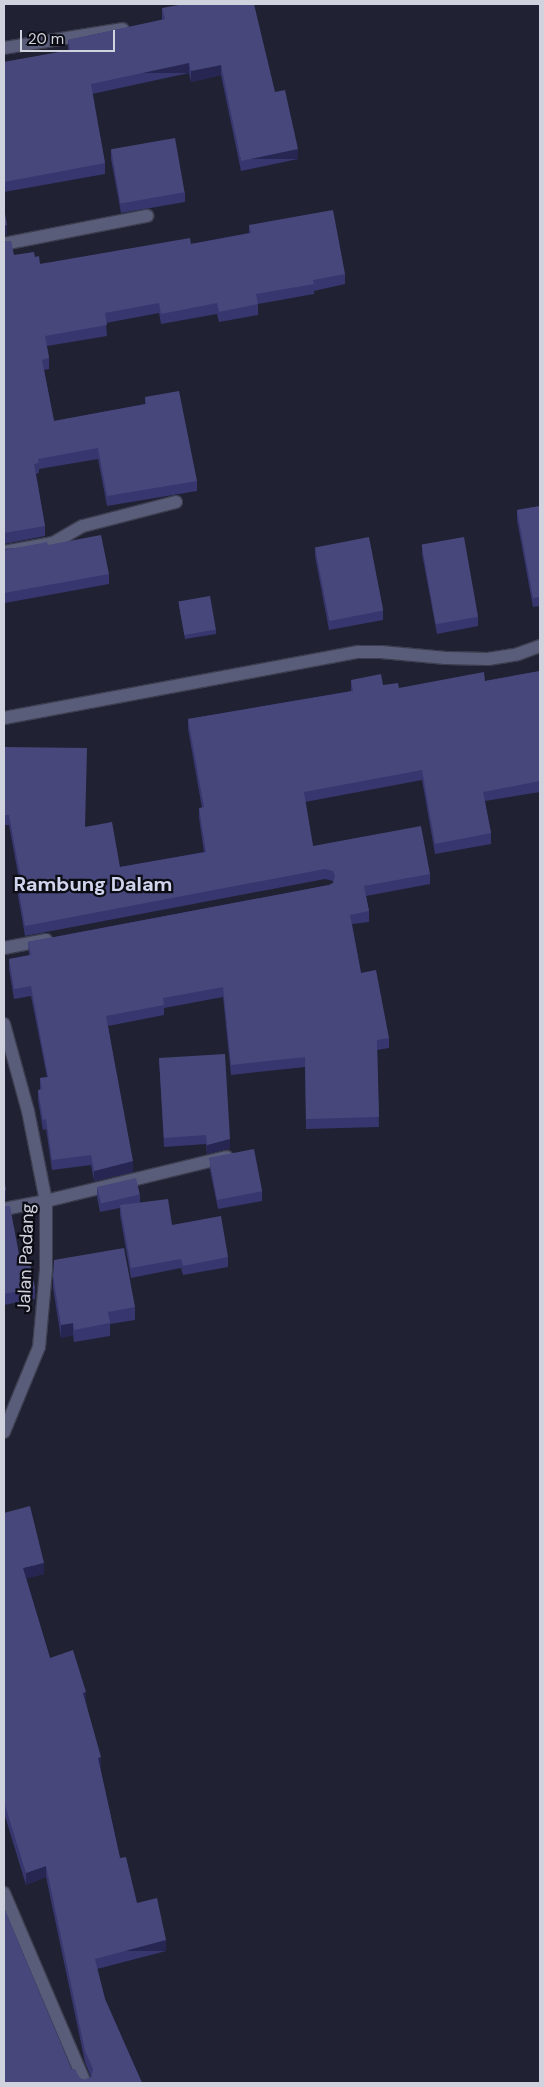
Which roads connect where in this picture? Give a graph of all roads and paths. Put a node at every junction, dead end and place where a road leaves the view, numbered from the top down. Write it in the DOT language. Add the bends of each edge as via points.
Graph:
graph roads {
  1 [pos="137,27"];
  2 [pos="4,48"];
  3 [pos="147,216"];
  4 [pos="4,244"];
  5 [pos="176,502"];
  6 [pos="4,552"];
  7 [pos="540,646"];
  8 [pos="4,718"];
  9 [pos="63,937"];
  10 [pos="4,948"];
  11 [pos="4,1024"];
  12 [pos="242,1154"];
  13 [pos="46,1201"];
  14 [pos="4,1209"];
  15 [pos="4,1432"];
  16 [pos="4,1894"];
  17 [pos="85,2083"];
  1 -- 2 [label="street"];
  3 -- 4 [label="street"];
  5 -- 6 [label="street" via="83,526 53,543"];
  7 -- 8 [label="street" via="488,659 358,652"];
  9 -- 10 [label="street"];
  11 -- 13 [label="street, Jalan Padang" via="28,1111"];
  12 -- 13 [label="street"];
  13 -- 14 [label="street"];
  13 -- 15 [label="street, Jalan Padang" via="46,1270 39,1347"];
  16 -- 17 [label="street"];
}
